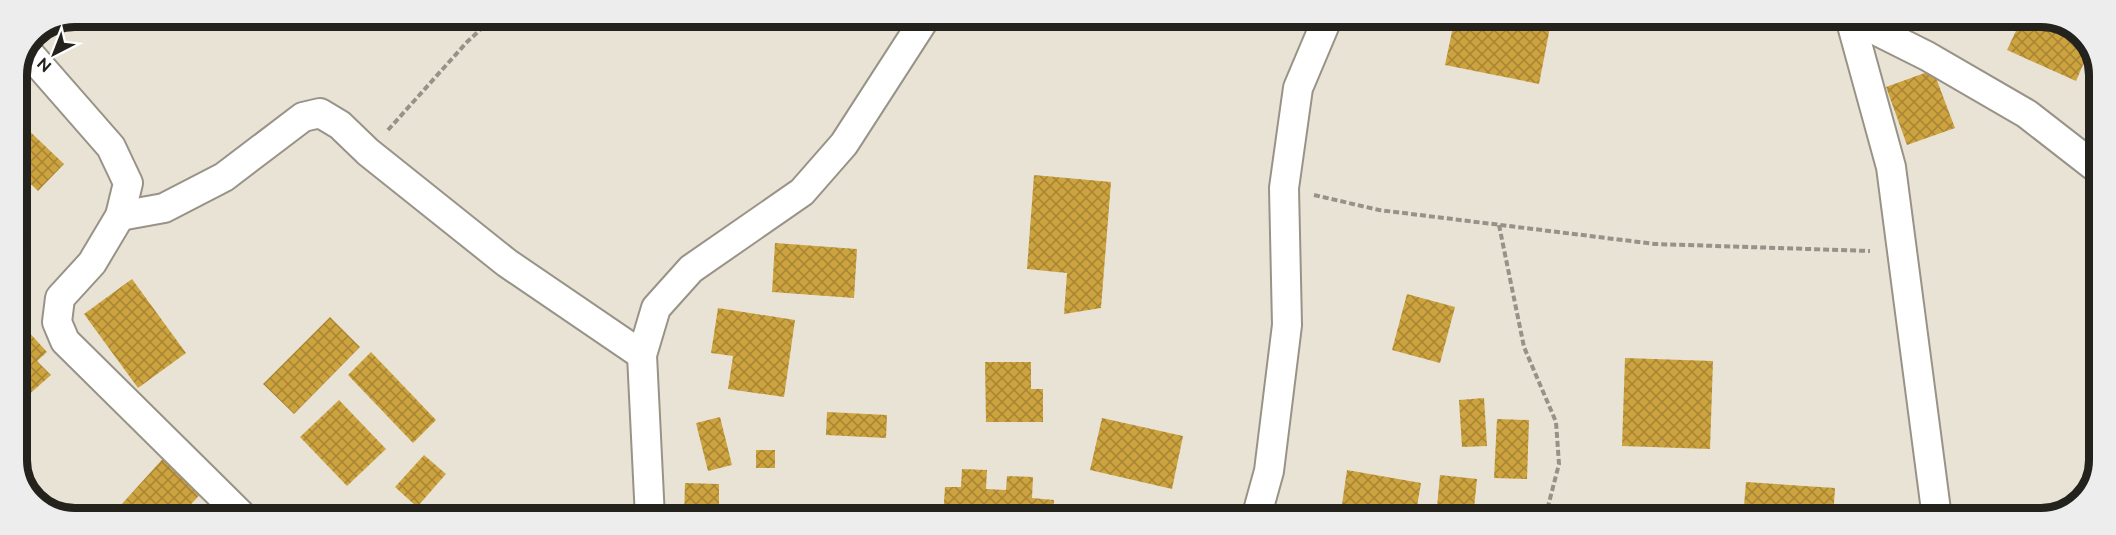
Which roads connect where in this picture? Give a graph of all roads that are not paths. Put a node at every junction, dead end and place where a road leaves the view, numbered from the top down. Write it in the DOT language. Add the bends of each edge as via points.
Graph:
graph roads {
  1 [pos="920,27"];
  2 [pos="1324,27"];
  3 [pos="1852,27"];
  4 [pos="1868,27"];
  5 [pos="31,56"];
  6 [pos="2089,162"];
  7 [pos="120,216"];
  8 [pos="642,355"];
  9 [pos="234,508"];
  10 [pos="650,508"];
  11 [pos="1259,508"];
  12 [pos="1936,508"];
  1 -- 8 [label="street" via="844,144 802,192 691,269 656,308"];
  2 -- 11 [label="street" via="1298,88 1284,188 1287,325 1269,471"];
  3 -- 12 [label="street" via="1891,166"];
  4 -- 6 [label="street" via="2027,114"];
  5 -- 7 [label="street" via="111,147 128,183"];
  7 -- 8 [label="street" via="164,208 224,177 303,117 321,113 507,263"];
  7 -- 9 [label="street" via="92,263 60,298 57,322 65,341"];
  8 -- 10 [label="street"];
}
